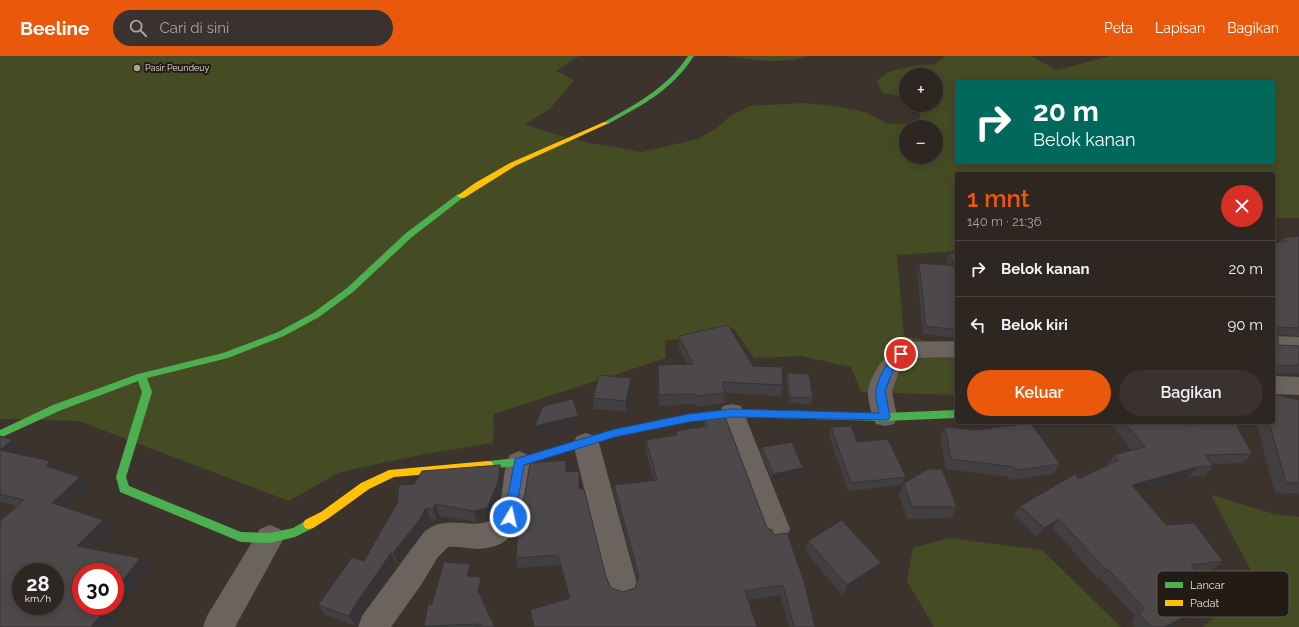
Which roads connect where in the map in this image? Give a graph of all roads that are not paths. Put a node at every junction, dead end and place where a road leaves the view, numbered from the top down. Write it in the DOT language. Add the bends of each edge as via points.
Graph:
graph roads {
  1 [pos="691,56"];
  2 [pos="1275,344"];
  3 [pos="1299,346"];
  4 [pos="955,349"];
  5 [pos="141,376"];
  6 [pos="1275,385"];
  7 [pos="1299,386"];
  8 [pos="732,413"];
  9 [pos="955,414"];
  10 [pos="885,417"];
  11 [pos="0,434"];
  12 [pos="586,443"];
  13 [pos="519,462"];
  14 [pos="776,529"];
  15 [pos="270,538"];
  16 [pos="623,587"];
  17 [pos="218,627"];
  18 [pos="373,627"];
  1 -- 5 [label="street" via="683,70 668,86 648,99 606,123 562,141 469,190 409,235 350,290 316,315 281,334 225,356"];
  2 -- 3 [label="street"];
  4 -- 10 [label="street" via="905,350 889,369 880,391"];
  5 -- 11 [label="street" via="56,408"];
  5 -- 15 [label="street" via="147,392 121,477 124,489 241,537"];
  6 -- 7 [label="street"];
  8 -- 10 [label="street"];
  8 -- 12 [label="street" via="653,425 615,433"];
  8 -- 14 [label="street"];
  9 -- 10 [label="street"];
  12 -- 13 [label="street"];
  12 -- 16 [label="street"];
  13 -- 15 [label="street" via="393,473 365,486 295,532"];
  13 -- 18 [label="street" via="510,517 505,527 493,535 478,538 454,534 439,536 428,547 417,567"];
  15 -- 17 [label="street"];
}
